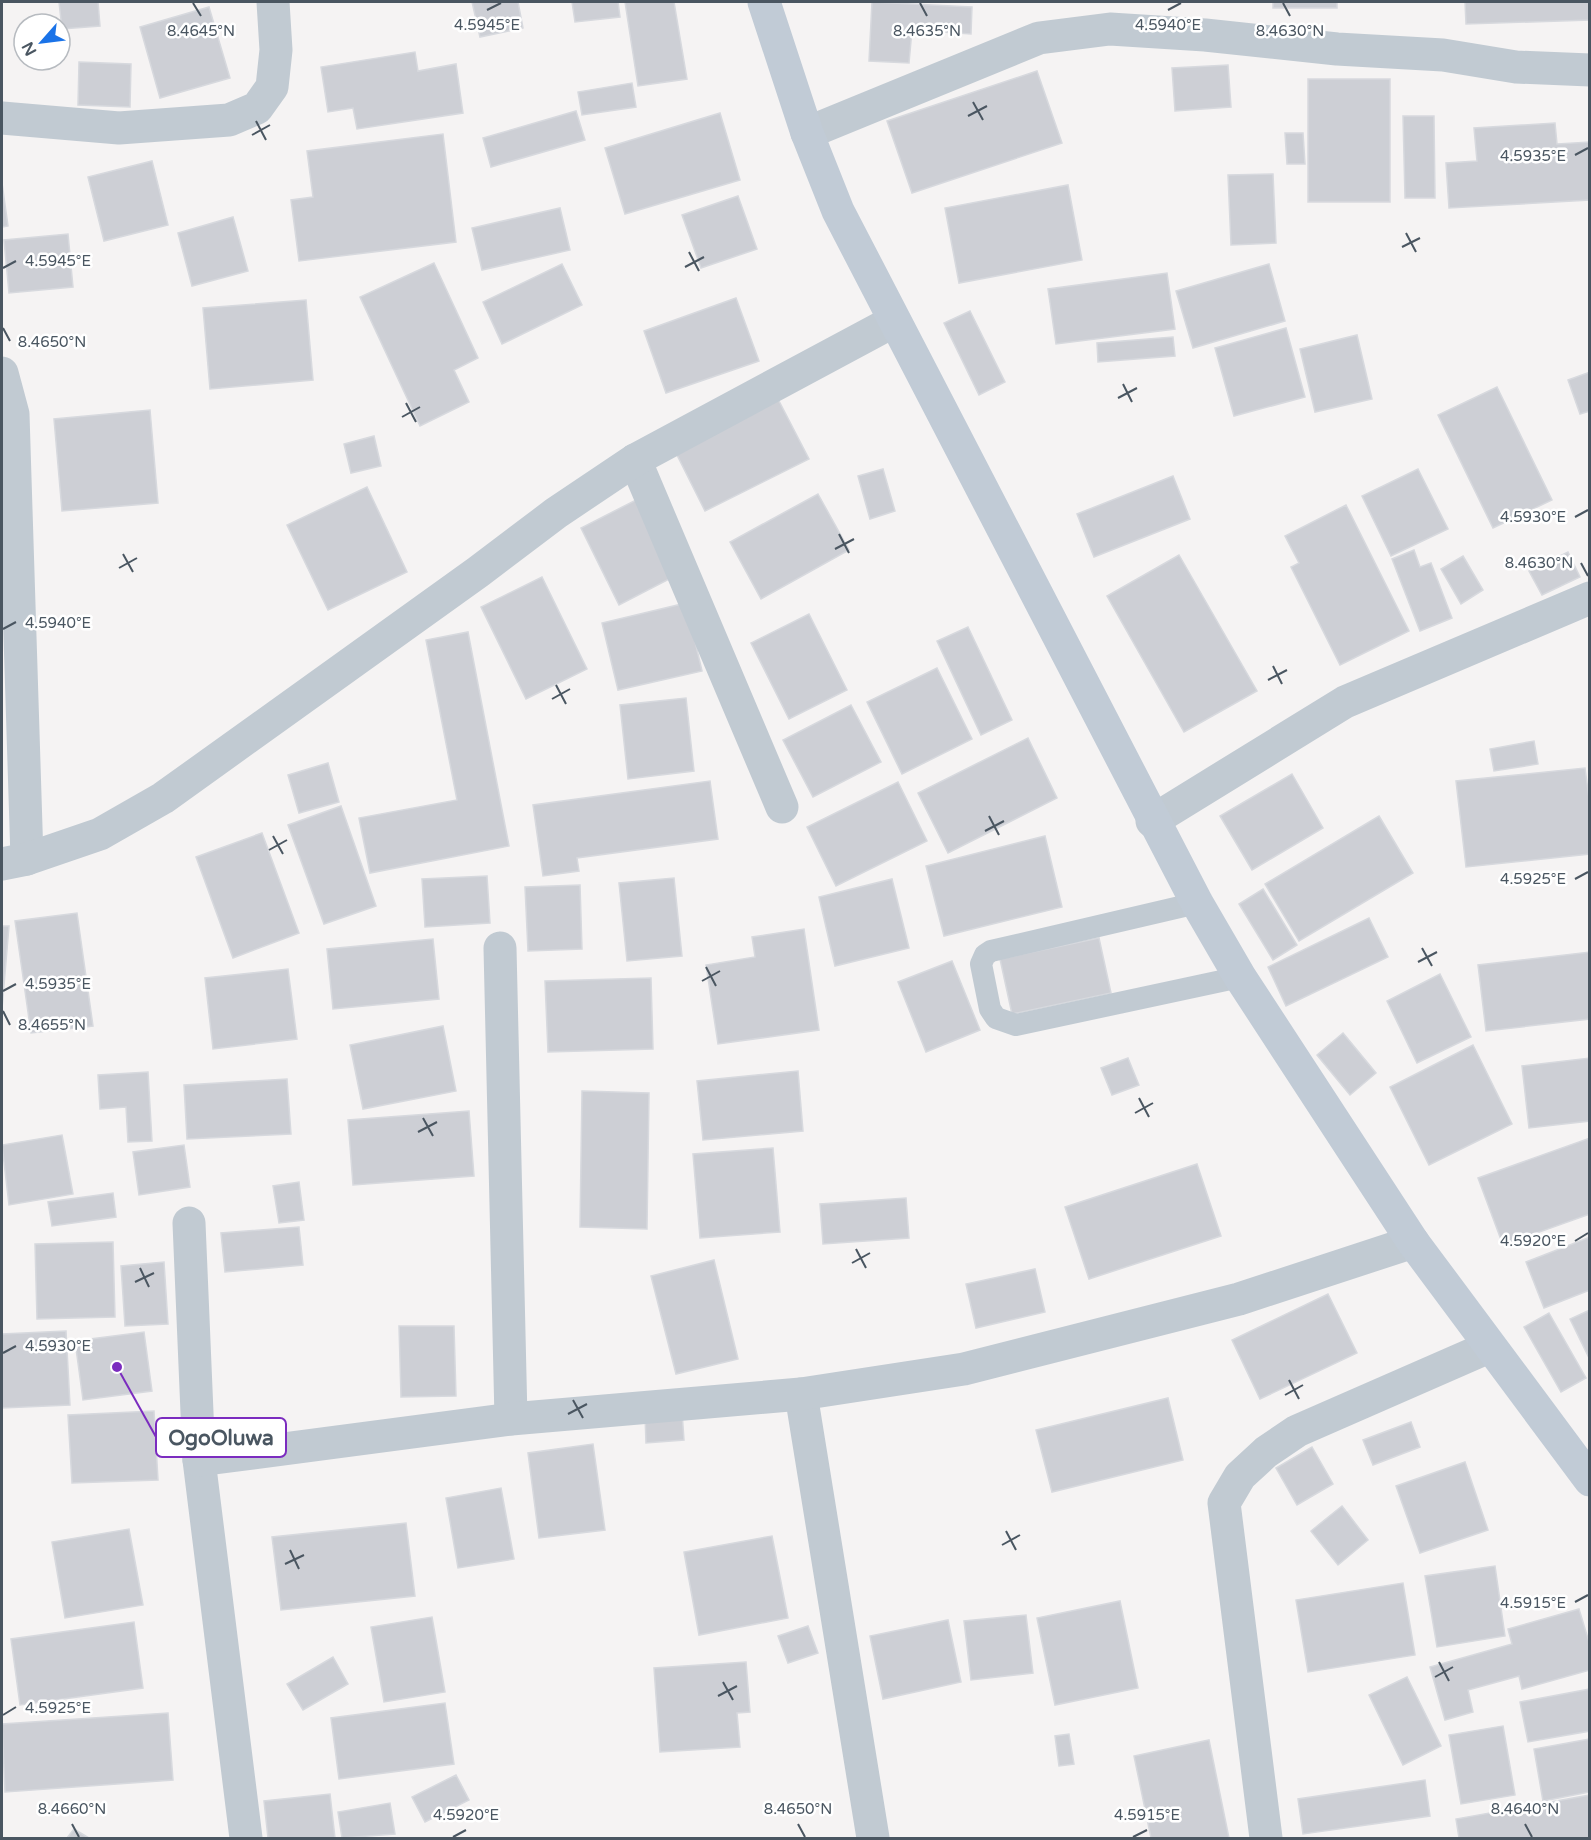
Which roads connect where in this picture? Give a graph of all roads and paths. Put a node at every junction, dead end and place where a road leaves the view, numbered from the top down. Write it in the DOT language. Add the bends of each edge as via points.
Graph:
graph roads {
  1 [pos="273,2"];
  2 [pos="764,2"];
  3 [pos="1590,70"];
  4 [pos="2,118"];
  5 [pos="807,133"];
  6 [pos="894,321"];
  7 [pos="2,373"];
  8 [pos="635,460"];
  9 [pos="1590,598"];
  10 [pos="782,807"];
  11 [pos="1152,821"];
  12 [pos="14,861"];
  13 [pos="1197,903"];
  14 [pos="500,948"];
  15 [pos="1240,977"];
  16 [pos="189,1223"];
  17 [pos="1413,1242"];
  18 [pos="1489,1347"];
  19 [pos="801,1394"];
  20 [pos="511,1419"];
  21 [pos="199,1460"];
  22 [pos="1590,1480"];
  23 [pos="246,1839"];
  24 [pos="873,1839"];
  25 [pos="1266,1839"];
  1 -- 4 [label="street" via="276,50 272,87 257,108 229,120 119,128"];
  2 -- 5 [label="street"];
  3 -- 5 [label="street" via="1516,67 1443,55 1110,29 1039,38"];
  5 -- 6 [label="street" via="838,211"];
  6 -- 8 [label="street"];
  6 -- 11 [label="street"];
  7 -- 12 [label="street" via="13,414"];
  8 -- 10 [label="street"];
  8 -- 12 [label="street" via="164,798 100,834"];
  9 -- 11 [label="street" via="1346,702"];
  11 -- 13 [label="street"];
  13 -- 15 [label="street"];
  13 -- 15 [label="lane" via="991,951 981,964 990,1010 996,1018 1016,1025"];
  14 -- 20 [label="street"];
  15 -- 17 [label="street"];
  16 -- 21 [label="street"];
  17 -- 18 [label="street"];
  17 -- 19 [label="street" via="1239,1299 964,1369"];
  18 -- 22 [label="street"];
  18 -- 25 [label="street" via="1297,1431 1240,1476 1224,1503"];
  19 -- 20 [label="street"];
  19 -- 24 [label="street"];
  20 -- 21 [label="street"];
  21 -- 23 [label="street"];
}
